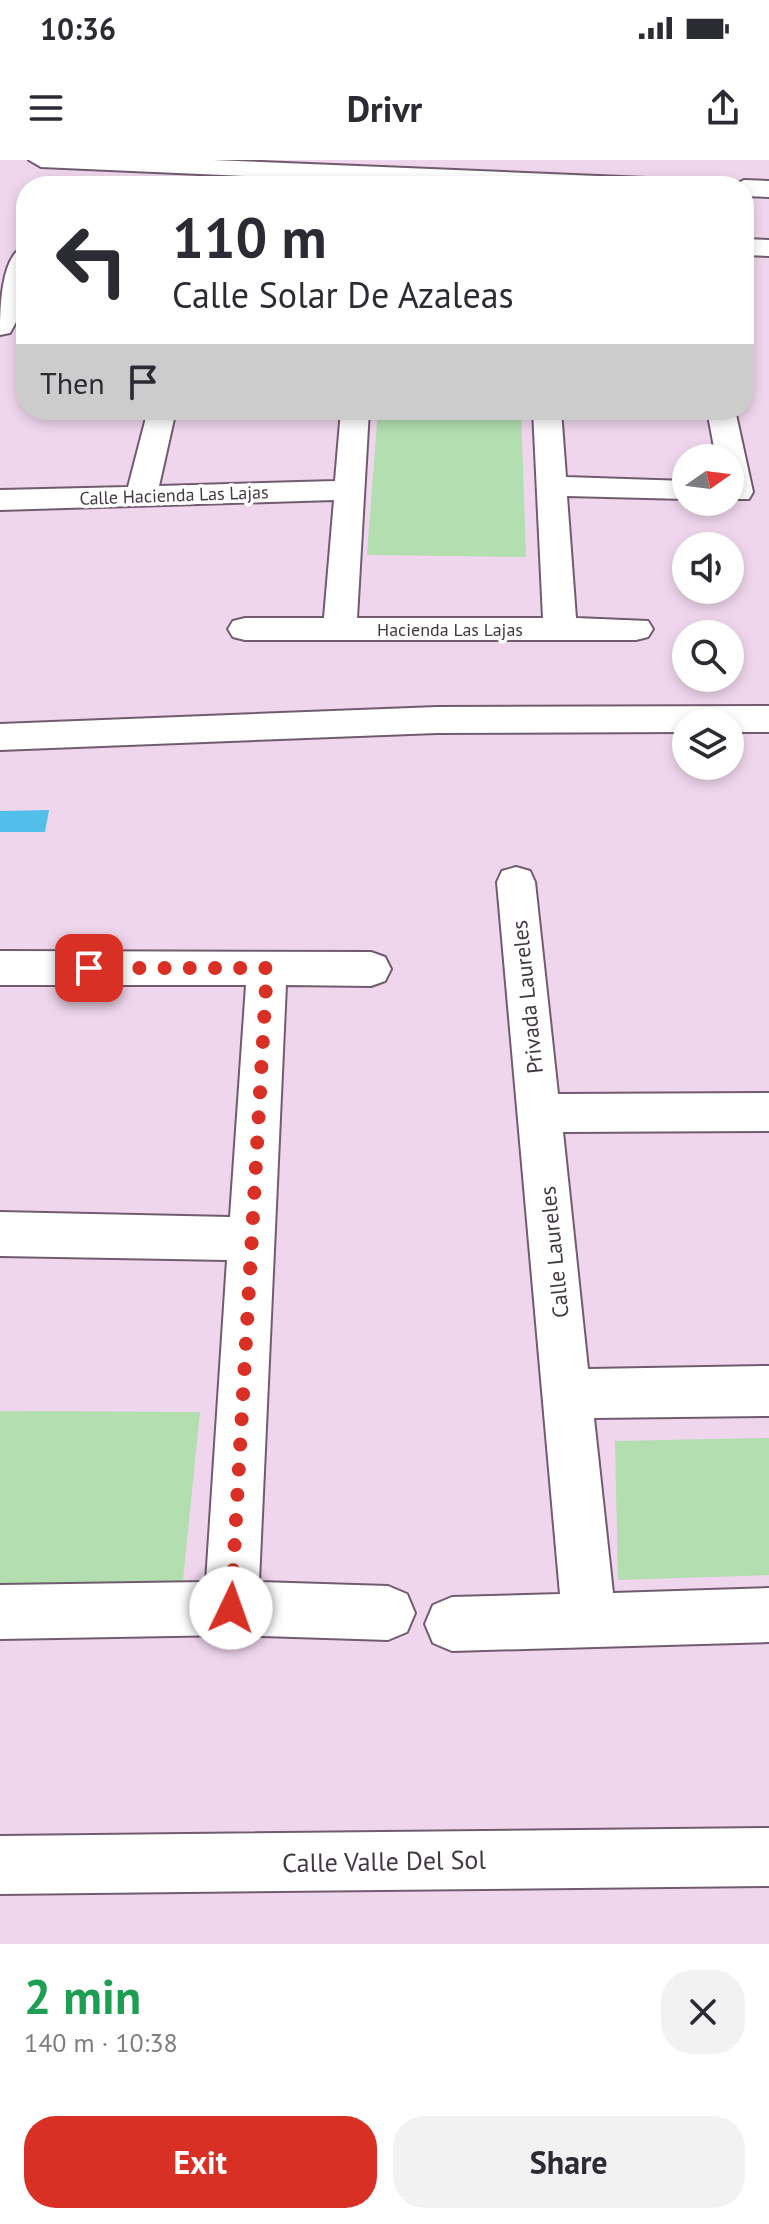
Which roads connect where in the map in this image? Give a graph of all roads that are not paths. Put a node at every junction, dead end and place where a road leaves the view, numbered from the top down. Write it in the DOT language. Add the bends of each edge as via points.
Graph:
graph roads {
  1 [pos="41,160"];
  2 [pos="339,176"];
  3 [pos="16,282"];
  4 [pos="0,327"];
  5 [pos="160,420"];
  6 [pos="354,420"];
  7 [pos="548,420"];
  8 [pos="723,420"];
  9 [pos="726,444"];
  10 [pos="551,486"];
  11 [pos="349,490"];
  12 [pos="672,490"];
  13 [pos="744,492"];
  14 [pos="769,493"];
  15 [pos="141,496"];
  16 [pos="0,500"];
  17 [pos="245,629"];
  18 [pos="340,629"];
  19 [pos="560,629"];
  20 [pos="636,629"];
  21 [pos="769,719"];
  22 [pos="0,737"];
  23 [pos="516,882"];
  24 [pos="0,968"];
  25 [pos="267,968"];
  26 [pos="371,969"];
  27 [pos="769,1112"];
  28 [pos="539,1113"];
  29 [pos="0,1234"];
  30 [pos="253,1239"];
  31 [pos="769,1391"];
  32 [pos="569,1394"];
  33 [pos="231,1608"];
  34 [pos="0,1612"];
  35 [pos="388,1613"];
  36 [pos="769,1615"];
  37 [pos="589,1621"];
  38 [pos="452,1624"];
  39 [pos="769,1857"];
  40 [pos="0,1865"];
  1 -- 2 [label="street"];
  3 -- 4 [label="street"];
  5 -- 15 [label="street"];
  6 -- 11 [label="street"];
  7 -- 10 [label="street"];
  8 -- 9 [label="street"];
  10 -- 12 [label="street"];
  10 -- 19 [label="street"];
  11 -- 15 [label="street, Calle Hacienda Las Lajas"];
  11 -- 18 [label="street"];
  13 -- 14 [label="street"];
  15 -- 16 [label="street, Calle Hacienda Las Lajas"];
  17 -- 18 [label="street, Hacienda Las Lajas"];
  18 -- 19 [label="street, Hacienda Las Lajas"];
  19 -- 20 [label="street, Hacienda Las Lajas"];
  21 -- 22 [label="street" via="437,720"];
  23 -- 28 [label="street, Privada Laureles"];
  24 -- 25 [label="street"];
  25 -- 26 [label="street"];
  25 -- 30 [label="street"];
  27 -- 28 [label="street"];
  28 -- 32 [label="street, Calle Laureles"];
  29 -- 30 [label="street"];
  30 -- 33 [label="street"];
  31 -- 32 [label="street"];
  32 -- 37 [label="street, Calle Laureles"];
  33 -- 34 [label="street"];
  33 -- 35 [label="street"];
  36 -- 37 [label="street"];
  37 -- 38 [label="street"];
  39 -- 40 [label="street, Calle Valle Del Sol"];
}
